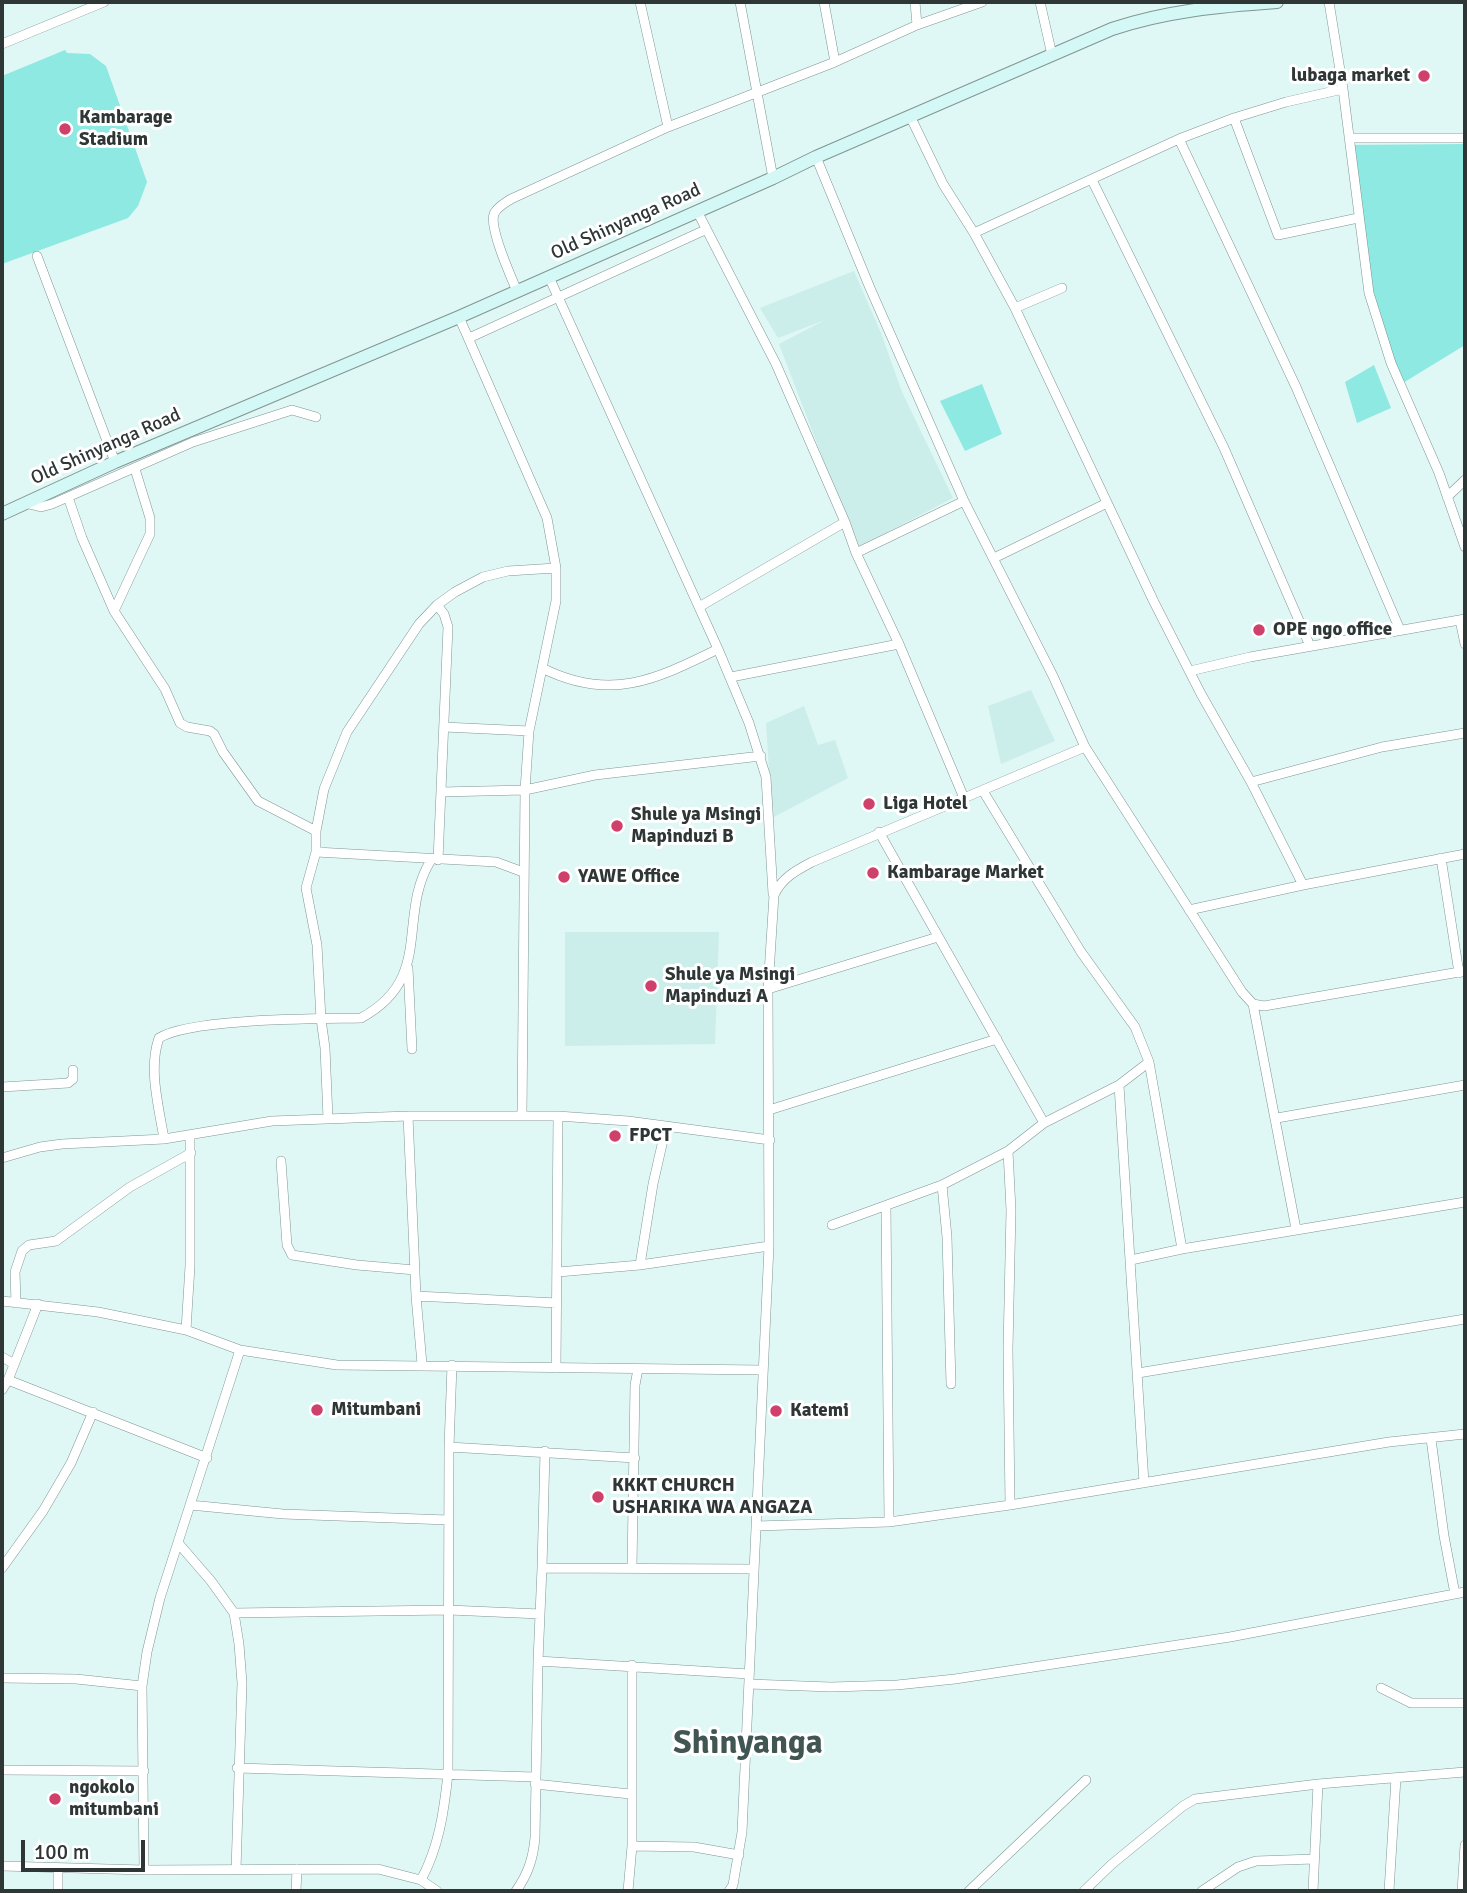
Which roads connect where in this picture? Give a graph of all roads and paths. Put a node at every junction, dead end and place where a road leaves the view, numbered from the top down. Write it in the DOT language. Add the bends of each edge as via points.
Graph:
graph roads {
  1 [pos="104,2"];
  2 [pos="640,2"];
  3 [pos="740,2"];
  4 [pos="824,2"];
  5 [pos="915,2"];
  6 [pos="1040,2"];
  7 [pos="1277,2"];
  8 [pos="1329,2"];
  9 [pos="978,3"];
  10 [pos="88,5"];
  11 [pos="917,25"];
  12 [pos="2,42"];
  13 [pos="1052,55"];
  14 [pos="835,62"];
  15 [pos="1343,89"];
  16 [pos="757,94"];
  17 [pos="910,116"];
  18 [pos="1234,118"];
  19 [pos="668,127"];
  20 [pos="1349,138"];
  21 [pos="1465,138"];
  22 [pos="1179,139"];
  23 [pos="816,157"];
  24 [pos="774,178"];
  25 [pos="1092,180"];
  26 [pos="697,211"];
  27 [pos="1358,218"];
  28 [pos="705,230"];
  29 [pos="974,233"];
  30 [pos="37,257"];
  31 [pos="549,277"];
  32 [pos="1062,288"];
  33 [pos="517,291"];
  34 [pos="559,298"];
  35 [pos="1015,308"];
  36 [pos="459,317"];
  37 [pos="469,338"];
  38 [pos="316,417"];
  39 [pos="115,462"];
  40 [pos="135,469"];
  41 [pos="1465,480"];
  42 [pos="68,497"];
  43 [pos="1447,497"];
  44 [pos="964,501"];
  45 [pos="25,503"];
  46 [pos="1107,503"];
  47 [pos="2,513"];
  48 [pos="845,522"];
  49 [pos="1465,547"];
  50 [pos="856,553"];
  51 [pos="994,558"];
  52 [pos="556,568"];
  53 [pos="438,605"];
  54 [pos="699,607"];
  55 [pos="114,611"];
  56 [pos="1463,620"];
  57 [pos="1400,630"];
  58 [pos="899,644"];
  59 [pos="1465,644"];
  60 [pos="1310,646"];
  61 [pos="719,649"];
  62 [pos="542,668"];
  63 [pos="1190,671"];
  64 [pos="731,677"];
  65 [pos="444,727"];
  66 [pos="528,732"];
  67 [pos="1465,733"];
  68 [pos="1085,747"];
  69 [pos="761,756"];
  70 [pos="1251,782"];
  71 [pos="525,790"];
  72 [pos="441,792"];
  73 [pos="983,792"];
  74 [pos="964,798"];
  75 [pos="316,831"];
  76 [pos="879,832"];
  77 [pos="316,852"];
  78 [pos="1465,854"];
  79 [pos="1441,858"];
  80 [pos="435,860"];
  81 [pos="523,872"];
  82 [pos="1303,885"];
  83 [pos="774,895"];
  84 [pos="1188,910"];
  85 [pos="938,937"];
  86 [pos="408,967"];
  87 [pos="1462,972"];
  88 [pos="768,989"];
  89 [pos="1254,1004"];
  90 [pos="321,1019"];
  91 [pos="997,1039"];
  92 [pos="412,1049"];
  93 [pos="1149,1062"];
  94 [pos="73,1070"];
  95 [pos="1119,1085"];
  96 [pos="1465,1085"];
  97 [pos="2,1087"];
  98 [pos="769,1110"];
  99 [pos="408,1116"];
  100 [pos="522,1116"];
  101 [pos="558,1116"];
  102 [pos="328,1118"];
  103 [pos="1277,1118"];
  104 [pos="1044,1123"];
  105 [pos="666,1127"];
  106 [pos="190,1135"];
  107 [pos="164,1139"];
  108 [pos="770,1140"];
  109 [pos="1007,1151"];
  110 [pos="191,1153"];
  111 [pos="2,1158"];
  112 [pos="281,1161"];
  113 [pos="942,1185"];
  114 [pos="1465,1202"];
  115 [pos="887,1206"];
  116 [pos="832,1225"];
  117 [pos="1296,1229"];
  118 [pos="769,1246"];
  119 [pos="1182,1249"];
  120 [pos="1131,1260"];
  121 [pos="640,1265"];
  122 [pos="415,1270"];
  123 [pos="558,1272"];
  124 [pos="416,1296"];
  125 [pos="2,1301"];
  126 [pos="16,1303"];
  127 [pos="557,1303"];
  128 [pos="38,1304"];
  129 [pos="1465,1319"];
  130 [pos="186,1330"];
  131 [pos="240,1350"];
  132 [pos="2,1357"];
  133 [pos="15,1364"];
  134 [pos="422,1364"];
  135 [pos="452,1365"];
  136 [pos="556,1368"];
  137 [pos="638,1369"];
  138 [pos="764,1370"];
  139 [pos="1138,1373"];
  140 [pos="8,1380"];
  141 [pos="951,1384"];
  142 [pos="2,1390"];
  143 [pos="93,1412"];
  144 [pos="1465,1434"];
  145 [pos="1431,1439"];
  146 [pos="449,1447"];
  147 [pos="545,1451"];
  148 [pos="207,1458"];
  149 [pos="635,1458"];
  150 [pos="1144,1483"];
  151 [pos="1010,1505"];
  152 [pos="190,1506"];
  153 [pos="448,1520"];
  154 [pos="889,1522"];
  155 [pos="755,1526"];
  156 [pos="179,1544"];
  157 [pos="632,1567"];
  158 [pos="2,1568"];
  159 [pos="542,1568"];
  160 [pos="753,1569"];
  161 [pos="1460,1593"];
  162 [pos="449,1610"];
  163 [pos="234,1613"];
  164 [pos="540,1614"];
  165 [pos="538,1661"];
  166 [pos="632,1665"];
  167 [pos="2,1678"];
  168 [pos="749,1679"];
  169 [pos="142,1686"];
  170 [pos="1381,1688"];
  171 [pos="1465,1703"];
  172 [pos="237,1769"];
  173 [pos="2,1770"];
  174 [pos="144,1771"];
  175 [pos="1465,1772"];
  176 [pos="448,1774"];
  177 [pos="1396,1778"];
  178 [pos="535,1780"];
  179 [pos="1086,1780"];
  180 [pos="1318,1784"];
  181 [pos="630,1794"];
  182 [pos="1465,1845"];
  183 [pos="632,1846"];
  184 [pos="739,1855"];
  185 [pos="1314,1859"];
  186 [pos="2,1866"];
  187 [pos="58,1868"];
  188 [pos="298,1869"];
  189 [pos="144,1870"];
  190 [pos="236,1870"];
  191 [pos="421,1880"];
  192 [pos="58,1891"];
  193 [pos="296,1891"];
  194 [pos="437,1891"];
  195 [pos="516,1891"];
  196 [pos="628,1891"];
  197 [pos="729,1891"];
  198 [pos="969,1891"];
  199 [pos="1084,1891"];
  200 [pos="1202,1891"];
  201 [pos="1313,1891"];
  202 [pos="1389,1891"];
  203 [pos="1462,1891"];
  1 -- 10 [label="street"];
  2 -- 19 [label="street"];
  3 -- 16 [label="street"];
  4 -- 14 [label="street"];
  5 -- 11 [label="street"];
  6 -- 13 [label="street"];
  7 -- 13 [label="main road, Old Shinyanga Road" via="1156,16"];
  8 -- 15 [label="street"];
  9 -- 11 [label="street"];
  10 -- 12 [label="street"];
  11 -- 14 [label="street"];
  13 -- 17 [label="main road, Old Shinyanga Road"];
  14 -- 16 [label="street"];
  15 -- 18 [label="street"];
  15 -- 20 [label="street"];
  16 -- 19 [label="street"];
  16 -- 24 [label="street"];
  17 -- 23 [label="main road, Old Shinyanga Road"];
  17 -- 29 [label="street" via="943,184"];
  18 -- 22 [label="street"];
  18 -- 27 [label="street" via="1278,235"];
  19 -- 33 [label="street" via="511,199 496,211 494,228"];
  20 -- 21 [label="street"];
  20 -- 27 [label="street"];
  22 -- 25 [label="street"];
  22 -- 57 [label="street" via="1296,387"];
  23 -- 24 [label="main road, Old Shinyanga Road"];
  23 -- 44 [label="street"];
  24 -- 26 [label="main road, Old Shinyanga Road"];
  25 -- 29 [label="street"];
  25 -- 60 [label="street" via="1224,448"];
  26 -- 28 [label="street"];
  26 -- 31 [label="main road, Old Shinyanga Road"];
  27 -- 43 [label="street" via="1375,316"];
  28 -- 34 [label="street"];
  28 -- 48 [label="street" via="776,364"];
  29 -- 35 [label="street"];
  30 -- 39 [label="street"];
  31 -- 33 [label="main road, Old Shinyanga Road"];
  31 -- 34 [label="street"];
  32 -- 35 [label="street"];
  33 -- 36 [label="main road, Old Shinyanga Road"];
  34 -- 37 [label="street"];
  34 -- 54 [label="street"];
  35 -- 46 [label="street"];
  36 -- 37 [label="street"];
  36 -- 39 [label="main road, Old Shinyanga Road"];
  37 -- 52 [label="street" via="547,518"];
  38 -- 40 [label="street" via="292,410 193,442"];
  39 -- 45 [label="main road, Old Shinyanga Road"];
  40 -- 42 [label="street"];
  40 -- 55 [label="street" via="150,534"];
  41 -- 43 [label="street"];
  42 -- 45 [label="street" via="41,506"];
  42 -- 55 [label="street"];
  43 -- 49 [label="street"];
  44 -- 50 [label="street"];
  44 -- 51 [label="street"];
  45 -- 47 [label="main road, Old Shinyanga Road"];
  46 -- 51 [label="street"];
  46 -- 63 [label="street"];
  48 -- 50 [label="street"];
  48 -- 54 [label="street"];
  50 -- 58 [label="street"];
  51 -- 68 [label="street"];
  52 -- 53 [label="street" via="483,577"];
  52 -- 62 [label="street" via="556,601"];
  53 -- 65 [label="street" via="447,627"];
  53 -- 75 [label="street" via="419,624 348,732 324,789"];
  54 -- 61 [label="street"];
  55 -- 75 [label="street" via="166,689 180,723 214,734 258,802"];
  56 -- 57 [label="street"];
  56 -- 59 [label="street"];
  57 -- 60 [label="street"];
  58 -- 64 [label="street"];
  58 -- 74 [label="street"];
  60 -- 63 [label="street"];
  61 -- 62 [label="street" via="622,686 583,684"];
  61 -- 64 [label="street"];
  62 -- 66 [label="street"];
  63 -- 70 [label="street"];
  64 -- 69 [label="street"];
  65 -- 66 [label="street"];
  65 -- 72 [label="street"];
  66 -- 71 [label="street"];
  67 -- 70 [label="street" via="1382,747"];
  68 -- 73 [label="street"];
  68 -- 84 [label="street"];
  69 -- 71 [label="street" via="595,775"];
  69 -- 83 [label="street"];
  70 -- 82 [label="street"];
  71 -- 72 [label="street"];
  71 -- 81 [label="street"];
  72 -- 80 [label="street"];
  73 -- 74 [label="street"];
  73 -- 93 [label="street" via="1081,952 1135,1027"];
  74 -- 76 [label="street"];
  75 -- 77 [label="street"];
  76 -- 83 [label="street" via="792,873"];
  76 -- 85 [label="street"];
  77 -- 80 [label="street"];
  77 -- 90 [label="street" via="306,887 317,946"];
  78 -- 79 [label="street"];
  79 -- 82 [label="street"];
  79 -- 87 [label="street"];
  80 -- 81 [label="street" via="496,862"];
  80 -- 86 [label="street" via="418,885"];
  81 -- 100 [label="street"];
  82 -- 84 [label="street"];
  83 -- 88 [label="street"];
  84 -- 89 [label="street"];
  85 -- 88 [label="street"];
  85 -- 91 [label="street"];
  86 -- 90 [label="street" via="393,992 373,1011 361,1018"];
  86 -- 92 [label="street"];
  87 -- 89 [label="street" via="1271,1005"];
  88 -- 98 [label="street"];
  89 -- 103 [label="street"];
  90 -- 102 [label="street"];
  90 -- 107 [label="street" via="179,1029 159,1038 154,1071"];
  91 -- 98 [label="street"];
  91 -- 104 [label="street"];
  93 -- 95 [label="street"];
  93 -- 119 [label="street"];
  94 -- 97 [label="street" via="68,1083"];
  95 -- 104 [label="street"];
  95 -- 120 [label="street"];
  96 -- 103 [label="street"];
  98 -- 108 [label="street"];
  99 -- 100 [label="street"];
  99 -- 102 [label="street"];
  99 -- 122 [label="street"];
  100 -- 101 [label="street"];
  101 -- 105 [label="street"];
  101 -- 123 [label="street"];
  102 -- 106 [label="street" via="272,1121"];
  103 -- 117 [label="street"];
  104 -- 109 [label="street"];
  105 -- 108 [label="street"];
  105 -- 121 [label="street"];
  106 -- 107 [label="street"];
  106 -- 110 [label="street"];
  107 -- 111 [label="street" via="62,1144"];
  108 -- 118 [label="street"];
  109 -- 113 [label="street"];
  109 -- 151 [label="street" via="1012,1210"];
  110 -- 126 [label="street" via="130,1187 56,1241 29,1245 22,1251 15,1272"];
  110 -- 130 [label="street"];
  112 -- 122 [label="street" via="287,1245 292,1255"];
  113 -- 115 [label="street"];
  113 -- 141 [label="street"];
  114 -- 117 [label="street"];
  115 -- 116 [label="street"];
  115 -- 154 [label="street"];
  117 -- 119 [label="street"];
  118 -- 121 [label="street"];
  118 -- 138 [label="street"];
  119 -- 120 [label="street"];
  120 -- 139 [label="street"];
  121 -- 123 [label="street"];
  122 -- 124 [label="street"];
  123 -- 127 [label="street"];
  124 -- 127 [label="street"];
  124 -- 134 [label="street"];
  125 -- 126 [label="street"];
  126 -- 128 [label="street"];
  127 -- 136 [label="street"];
  128 -- 130 [label="street"];
  128 -- 133 [label="street"];
  129 -- 139 [label="street"];
  130 -- 131 [label="street"];
  131 -- 134 [label="street" via="337,1365"];
  131 -- 148 [label="street"];
  132 -- 133 [label="street"];
  133 -- 140 [label="street"];
  134 -- 135 [label="street"];
  135 -- 136 [label="street"];
  135 -- 146 [label="street"];
  136 -- 137 [label="street"];
  137 -- 138 [label="street"];
  137 -- 149 [label="street"];
  138 -- 155 [label="street"];
  139 -- 150 [label="street"];
  140 -- 142 [label="street"];
  140 -- 143 [label="street"];
  143 -- 148 [label="street"];
  143 -- 158 [label="street" via="64,1475"];
  144 -- 145 [label="street"];
  145 -- 150 [label="street"];
  145 -- 161 [label="street" via="1444,1536"];
  146 -- 147 [label="street"];
  146 -- 153 [label="street"];
  147 -- 149 [label="street"];
  147 -- 159 [label="street"];
  148 -- 152 [label="street"];
  149 -- 157 [label="street"];
  150 -- 151 [label="street"];
  151 -- 154 [label="street"];
  152 -- 153 [label="street"];
  152 -- 156 [label="street"];
  153 -- 162 [label="street"];
  154 -- 155 [label="street"];
  155 -- 160 [label="street"];
  156 -- 163 [label="street"];
  156 -- 169 [label="street" via="160,1598"];
  157 -- 159 [label="street"];
  157 -- 160 [label="street"];
  159 -- 164 [label="street"];
  160 -- 168 [label="street"];
  161 -- 168 [label="street" via="1230,1637 955,1679 831,1687"];
  162 -- 163 [label="street"];
  162 -- 164 [label="street"];
  162 -- 176 [label="street"];
  163 -- 172 [label="street" via="242,1683"];
  164 -- 165 [label="street"];
  165 -- 166 [label="street"];
  165 -- 178 [label="street"];
  166 -- 168 [label="street"];
  166 -- 181 [label="street"];
  167 -- 169 [label="street"];
  168 -- 184 [label="street"];
  169 -- 174 [label="street"];
  170 -- 171 [label="street" via="1412,1703"];
  172 -- 176 [label="street"];
  172 -- 190 [label="street"];
  173 -- 174 [label="street"];
  174 -- 189 [label="street"];
  175 -- 177 [label="street"];
  176 -- 178 [label="street"];
  176 -- 191 [label="street" via="436,1844"];
  177 -- 180 [label="street"];
  177 -- 202 [label="street"];
  178 -- 181 [label="street"];
  178 -- 195 [label="street" via="533,1857"];
  179 -- 198 [label="street"];
  180 -- 185 [label="street"];
  180 -- 199 [label="street" via="1195,1800"];
  181 -- 183 [label="street"];
  182 -- 203 [label="street"];
  183 -- 184 [label="street" via="694,1847"];
  183 -- 196 [label="street"];
  184 -- 197 [label="street"];
  185 -- 200 [label="street" via="1256,1861"];
  185 -- 201 [label="street"];
  186 -- 187 [label="street"];
  187 -- 189 [label="street"];
  187 -- 192 [label="street"];
  188 -- 190 [label="street"];
  188 -- 191 [label="street" via="378,1869"];
  188 -- 193 [label="street"];
  189 -- 190 [label="street"];
  191 -- 194 [label="street"];
}
